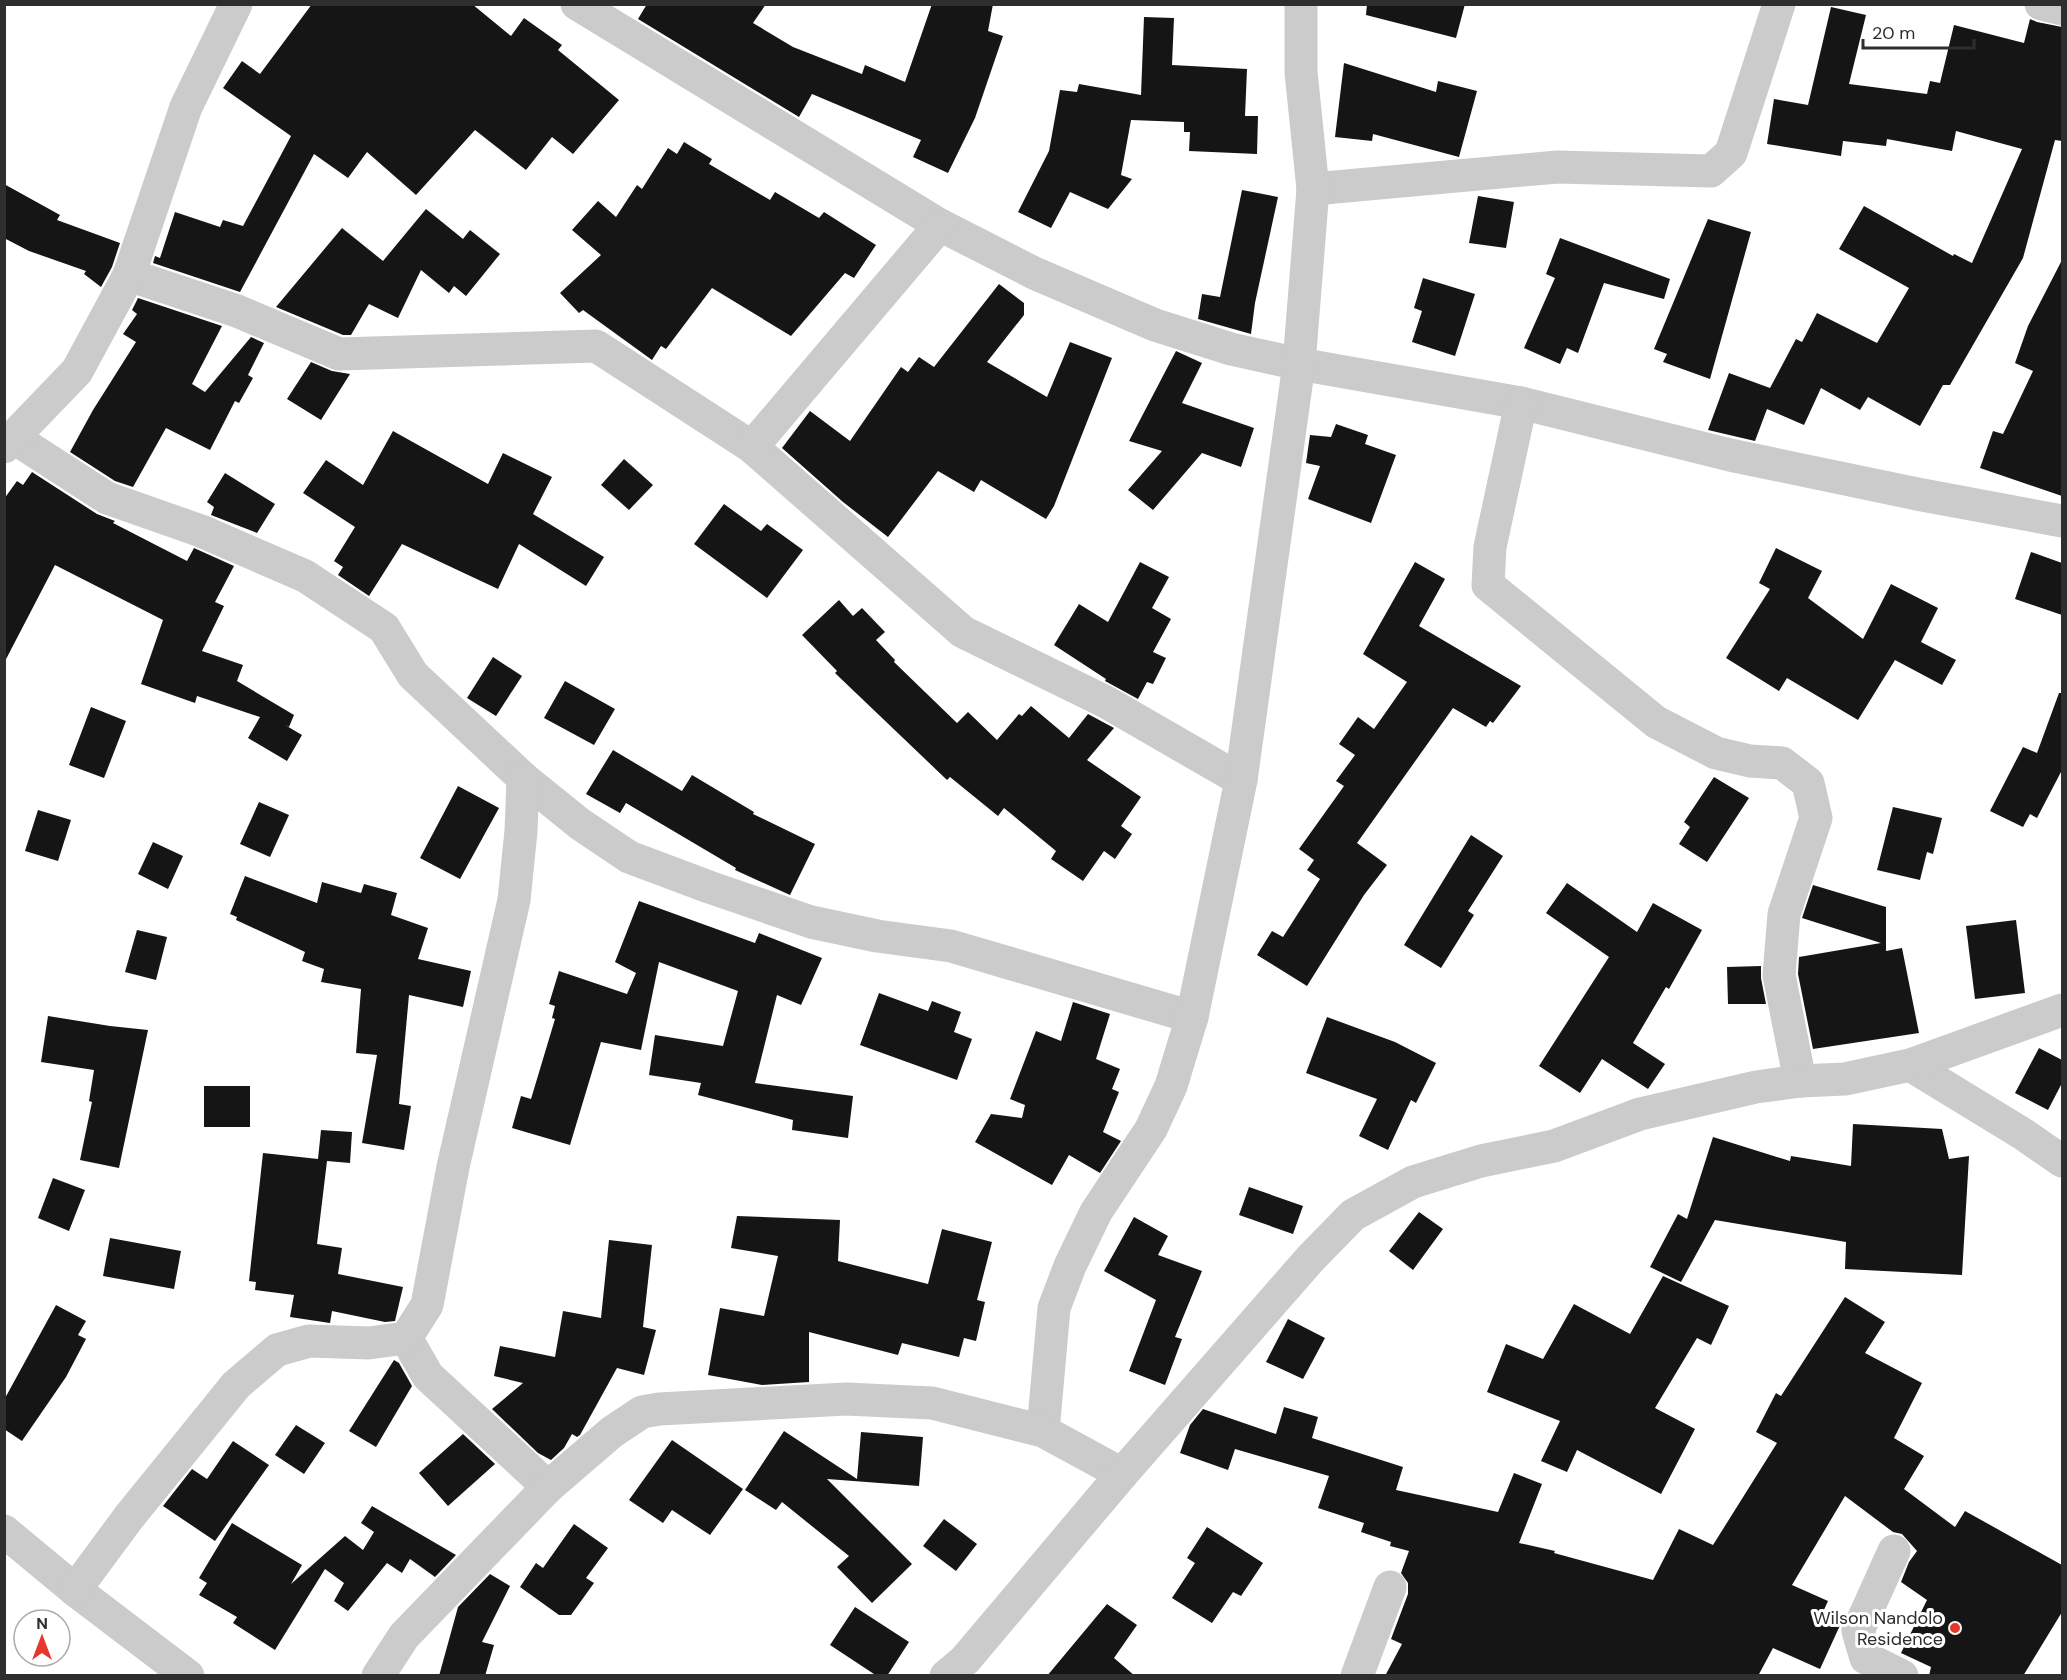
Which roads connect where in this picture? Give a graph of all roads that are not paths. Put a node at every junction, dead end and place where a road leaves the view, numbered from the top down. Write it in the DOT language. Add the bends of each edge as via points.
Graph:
graph roads {
  1 [pos="236,4"];
  2 [pos="577,4"];
  3 [pos="1301,4"];
  4 [pos="1779,4"];
  5 [pos="2041,4"];
  6 [pos="2062,9"];
  7 [pos="1313,189"];
  8 [pos="940,225"];
  9 [pos="129,275"];
  10 [pos="1299,364"];
  11 [pos="1521,403"];
  12 [pos="9,442"];
  13 [pos="752,447"];
  14 [pos="2062,521"];
  15 [pos="523,778"];
  16 [pos="1241,780"];
  17 [pos="2062,1010"];
  18 [pos="1192,1017"];
  19 [pos="1910,1065"];
  20 [pos="1800,1081"];
  21 [pos="2062,1161"];
  22 [pos="406,1338"];
  23 [pos="1043,1431"];
  24 [pos="1122,1474"];
  25 [pos="548,1487"];
  26 [pos="4,1531"];
  27 [pos="1893,1551"];
  28 [pos="1390,1587"];
  29 [pos="75,1590"];
  30 [pos="966,1670"];
  31 [pos="188,1676"];
  32 [pos="378,1676"];
  33 [pos="1357,1676"];
  34 [pos="1902,1676"];
  1 -- 9 [label="street" via="186,107"];
  2 -- 8 [label="street"];
  3 -- 7 [label="street" via="1301,72"];
  4 -- 7 [label="street" via="1731,153 1711,171 1557,167"];
  5 -- 6 [label="street"];
  7 -- 10 [label="street"];
  8 -- 10 [label="street" via="1034,273 1155,325 1231,350"];
  8 -- 13 [label="street"];
  9 -- 12 [label="street" via="77,372"];
  9 -- 13 [label="street" via="237,311 339,354 596,346"];
  10 -- 11 [label="street"];
  10 -- 16 [label="street"];
  11 -- 14 [label="street" via="1730,455"];
  11 -- 20 [label="street" via="1490,547 1488,585 1656,722 1716,753 1782,763 1808,783 1816,818 1784,914 1779,975"];
  12 -- 15 [label="street" via="107,498 201,531 305,576 384,628 413,675"];
  13 -- 16 [label="street" via="963,632 1106,702"];
  15 -- 18 [label="street" via="629,857 709,887 811,922 951,946"];
  15 -- 22 [label="street" via="514,900 453,1167 427,1305"];
  16 -- 18 [label="street"];
  17 -- 19 [label="street"];
  18 -- 23 [label="street" via="1171,1086 1151,1129 1096,1212 1054,1308"];
  19 -- 20 [label="street" via="1845,1079"];
  19 -- 21 [label="street"];
  20 -- 24 [label="street" via="1756,1087 1640,1114 1554,1146 1481,1161 1413,1182 1353,1215"];
  22 -- 25 [label="street" via="428,1376"];
  22 -- 29 [label="street" via="369,1343 309,1341 277,1350 236,1385"];
  23 -- 24 [label="street"];
  23 -- 25 [label="street" via="932,1403 846,1399 659,1409 642,1412 612,1432"];
  24 -- 30 [label="street"];
  25 -- 32 [label="street" via="404,1636"];
  26 -- 29 [label="street"];
  27 -- 34 [label="street" via="1858,1631 1866,1658"];
  28 -- 33 [label="street"];
  29 -- 31 [label="street"];
}
